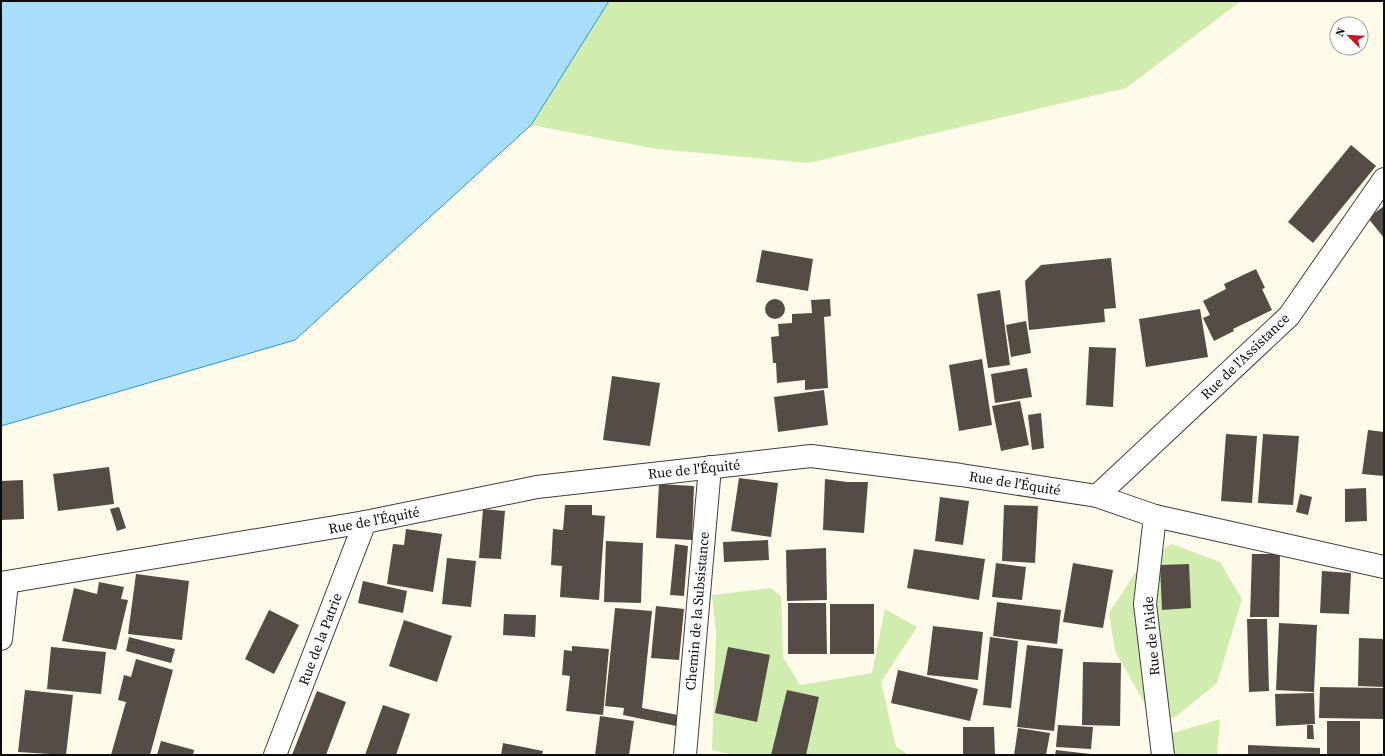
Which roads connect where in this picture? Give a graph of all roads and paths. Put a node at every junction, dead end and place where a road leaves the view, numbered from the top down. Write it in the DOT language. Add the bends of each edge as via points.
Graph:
graph roads {
  1 [pos="1384,179"];
  2 [pos="710,467"];
  3 [pos="1097,496"];
  4 [pos="1156,516"];
  5 [pos="366,522"];
  6 [pos="1384,567"];
  7 [pos="4,583"];
  8 [pos="1,639"];
  9 [pos="275,755"];
  10 [pos="685,755"];
  11 [pos="1163,755"];
  1 -- 3 [label="street, Rue de l'Assistance" via="1289,316"];
  2 -- 3 [label="street, Rue de l'Équité" via="811,456"];
  2 -- 5 [label="street, Rue de l'Équité" via="537,487"];
  2 -- 10 [label="street, Chemin de la Subsistance"];
  3 -- 4 [label="street, Rue de l'Équité"];
  4 -- 6 [label="street, Rue de l'Équité"];
  4 -- 11 [label="street, Rue de l'Aide" via="1145,604"];
  5 -- 7 [label="street, Rue de l'Équité"];
  5 -- 9 [label="street, Rue de la Patrie"];
  7 -- 8 [label="street"];
}
